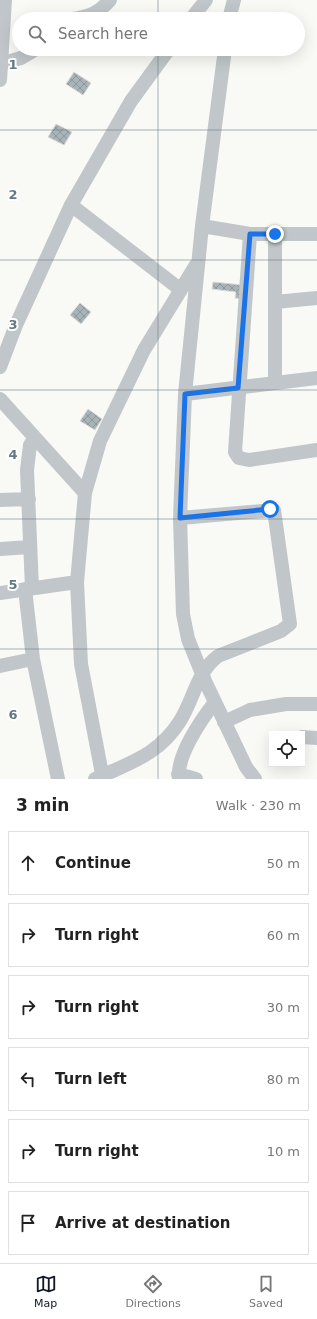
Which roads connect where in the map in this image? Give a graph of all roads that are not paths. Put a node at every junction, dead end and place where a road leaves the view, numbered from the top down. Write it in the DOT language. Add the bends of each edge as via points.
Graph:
graph roads {
  1 [pos="5,0"];
  2 [pos="110,0"];
  3 [pos="206,0"];
  4 [pos="234,0"];
  5 [pos="99,12"];
  6 [pos="197,12"];
  7 [pos="231,12"];
  8 [pos="24,56"];
  9 [pos="164,56"];
  10 [pos="224,56"];
  11 [pos="0,64"];
  12 [pos="0,80"];
  13 [pos="71,205"];
  14 [pos="202,226"];
  15 [pos="250,234"];
  16 [pos="275,234"];
  17 [pos="317,234"];
  18 [pos="199,261"];
  19 [pos="181,290"];
  20 [pos="317,298"];
  21 [pos="275,302"];
  22 [pos="0,367"];
  23 [pos="317,378"];
  24 [pos="276,383"];
  25 [pos="238,388"];
  26 [pos="185,394"];
  27 [pos="0,399"];
  28 [pos="35,438"];
  29 [pos="317,450"];
  30 [pos="84,493"];
  31 [pos="29,499"];
  32 [pos="0,500"];
  33 [pos="180,518"];
  34 [pos="30,546"];
  35 [pos="0,548"];
  36 [pos="77,582"];
  37 [pos="28,588"];
  38 [pos="0,593"];
  39 [pos="33,659"];
  40 [pos="0,666"];
  41 [pos="203,677"];
  42 [pos="213,699"];
  43 [pos="317,704"];
  44 [pos="224,722"];
  45 [pos="305,737"];
  46 [pos="317,738"];
  47 [pos="178,776"];
  48 [pos="101,778"];
  49 [pos="58,779"];
  50 [pos="196,779"];
  51 [pos="255,779"];
  1 -- 11 [label="street"];
  2 -- 5 [label="street"];
  3 -- 6 [label="street"];
  4 -- 7 [label="street"];
  8 -- 11 [label="street"];
  9 -- 13 [label="street" via="131,101"];
  10 -- 14 [label="street"];
  11 -- 12 [label="street"];
  13 -- 19 [label="street"];
  13 -- 22 [label="street"];
  14 -- 15 [label="street"];
  14 -- 18 [label="street"];
  15 -- 16 [label="street"];
  15 -- 25 [label="street"];
  16 -- 17 [label="street"];
  16 -- 21 [label="street"];
  18 -- 19 [label="street"];
  18 -- 26 [label="street"];
  19 -- 30 [label="street" via="144,350 100,441"];
  20 -- 21 [label="street"];
  21 -- 24 [label="street"];
  23 -- 24 [label="street"];
  24 -- 25 [label="street"];
  25 -- 26 [label="street"];
  25 -- 29 [label="street" via="235,452 239,458 249,460"];
  26 -- 33 [label="street"];
  27 -- 28 [label="street"];
  28 -- 30 [label="street"];
  28 -- 31 [label="street" via="30,445 28,457"];
  30 -- 36 [label="street"];
  31 -- 32 [label="street"];
  31 -- 34 [label="street"];
  33 -- 41 [label="street" via="183,614 188,639"];
  33 -- 41 [label="street" via="270,509 276,514 290,624 282,631 218,656 210,662"];
  34 -- 35 [label="street"];
  34 -- 37 [label="street"];
  36 -- 37 [label="street"];
  36 -- 48 [label="street" via="81,664"];
  37 -- 38 [label="street"];
  37 -- 39 [label="street"];
  39 -- 40 [label="street"];
  39 -- 49 [label="street"];
  41 -- 42 [label="street"];
  41 -- 48 [label="street" via="180,722 161,745 146,756"];
  42 -- 44 [label="street"];
  42 -- 47 [label="street" via="183,755"];
  43 -- 44 [label="street" via="286,704 250,710"];
  44 -- 51 [label="street" via="246,767"];
  45 -- 46 [label="street"];
  47 -- 50 [label="street"];
}
